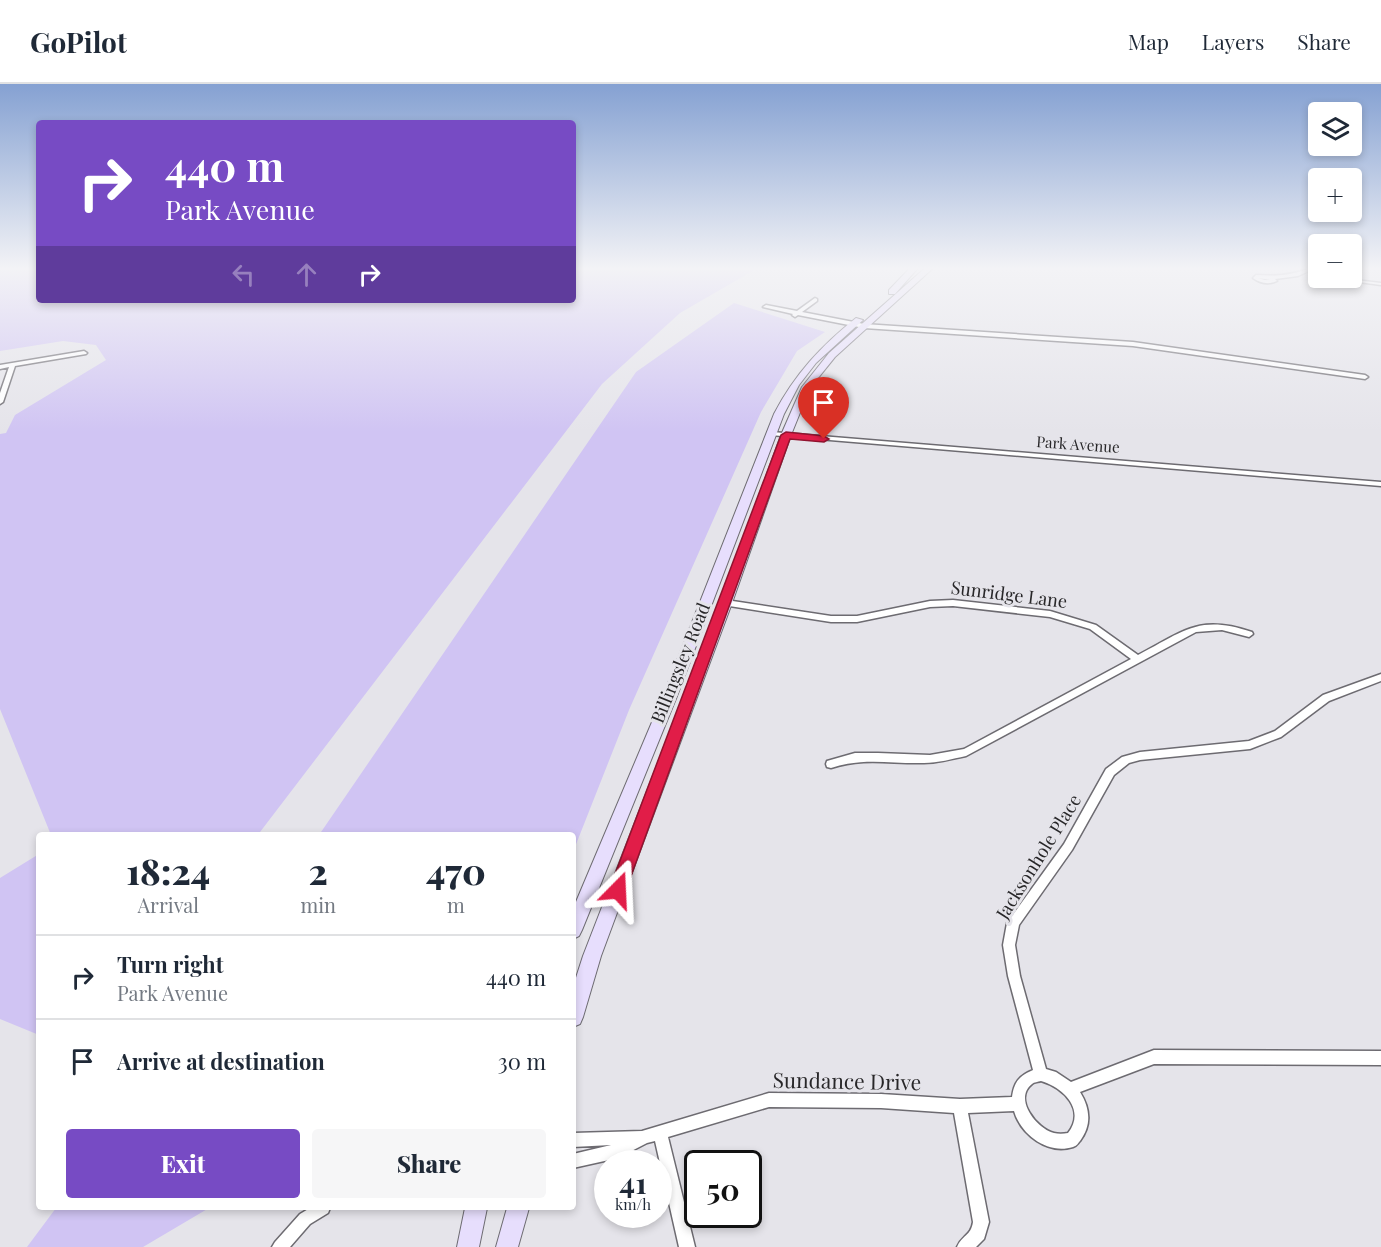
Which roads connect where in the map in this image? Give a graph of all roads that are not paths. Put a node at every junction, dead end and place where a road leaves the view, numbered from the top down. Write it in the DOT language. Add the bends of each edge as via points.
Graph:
graph roads {
  1 [pos="848,323"];
  2 [pos="859,325"];
  3 [pos="84,354"];
  4 [pos="13,365"];
  5 [pos="0,367"];
  6 [pos="1365,377"];
  7 [pos="0,402"];
  8 [pos="779,435"];
  9 [pos="1381,484"];
  10 [pos="726,603"];
  11 [pos="1249,634"];
  12 [pos="1136,658"];
  13 [pos="1381,677"];
  14 [pos="831,764"];
  15 [pos="576,923"];
  16 [pos="576,1008"];
  17 [pos="1381,1058"];
  18 [pos="1041,1074"];
  19 [pos="1070,1089"];
  20 [pos="1018,1104"];
  21 [pos="960,1106"];
  22 [pos="660,1132"];
  23 [pos="644,1137"];
  24 [pos="576,1140"];
  25 [pos="576,1160"];
  26 [pos="319,1210"];
  27 [pos="476,1210"];
  28 [pos="517,1210"];
  29 [pos="280,1247"];
  30 [pos="468,1247"];
  31 [pos="507,1247"];
  32 [pos="687,1247"];
  33 [pos="965,1247"];
  1 -- 2 [label="street"];
  2 -- 6 [label="street" via="1133,344"];
  2 -- 8 [label="main road, Billingsley Road" via="819,369"];
  3 -- 4 [label="street"];
  4 -- 5 [label="street"];
  4 -- 7 [label="street"];
  8 -- 9 [label="street, Park Avenue"];
  8 -- 10 [label="main road, Billingsley Road"];
  8 -- 15 [label="main road, Billingsley Road"];
  10 -- 12 [label="street, Sunridge Lane" via="833,619 857,619 953,603 1050,614 1092,627"];
  10 -- 16 [label="main road, Billingsley Road"];
  11 -- 12 [label="street" via="1210,625"];
  12 -- 14 [label="street" via="966,752 925,759 870,754"];
  13 -- 18 [label="street, Jacksonhole Place" via="1326,698 1278,734 1256,743 1147,754 1112,769 1068,847 1022,909 1010,934 1019,1000"];
  17 -- 19 [label="street" via="1154,1057"];
  18 -- 19 [label="street"];
  18 -- 20 [label="street" via="1026,1079 1018,1094"];
  19 -- 20 [label="street" via="1078,1100 1083,1124 1072,1140 1051,1142 1040,1136 1030,1127"];
  20 -- 21 [label="street, Sundance Drive"];
  21 -- 22 [label="street, Sundance Drive" via="769,1100"];
  21 -- 33 [label="street" via="981,1222 979,1234"];
  22 -- 23 [label="street, Sundance Drive"];
  22 -- 32 [label="street"];
  23 -- 24 [label="street, Sundance Drive"];
  23 -- 25 [label="street, Sundance Drive" via="618,1151"];
  26 -- 29 [label="street" via="305,1219"];
  27 -- 30 [label="main road"];
  28 -- 31 [label="main road"];
}
